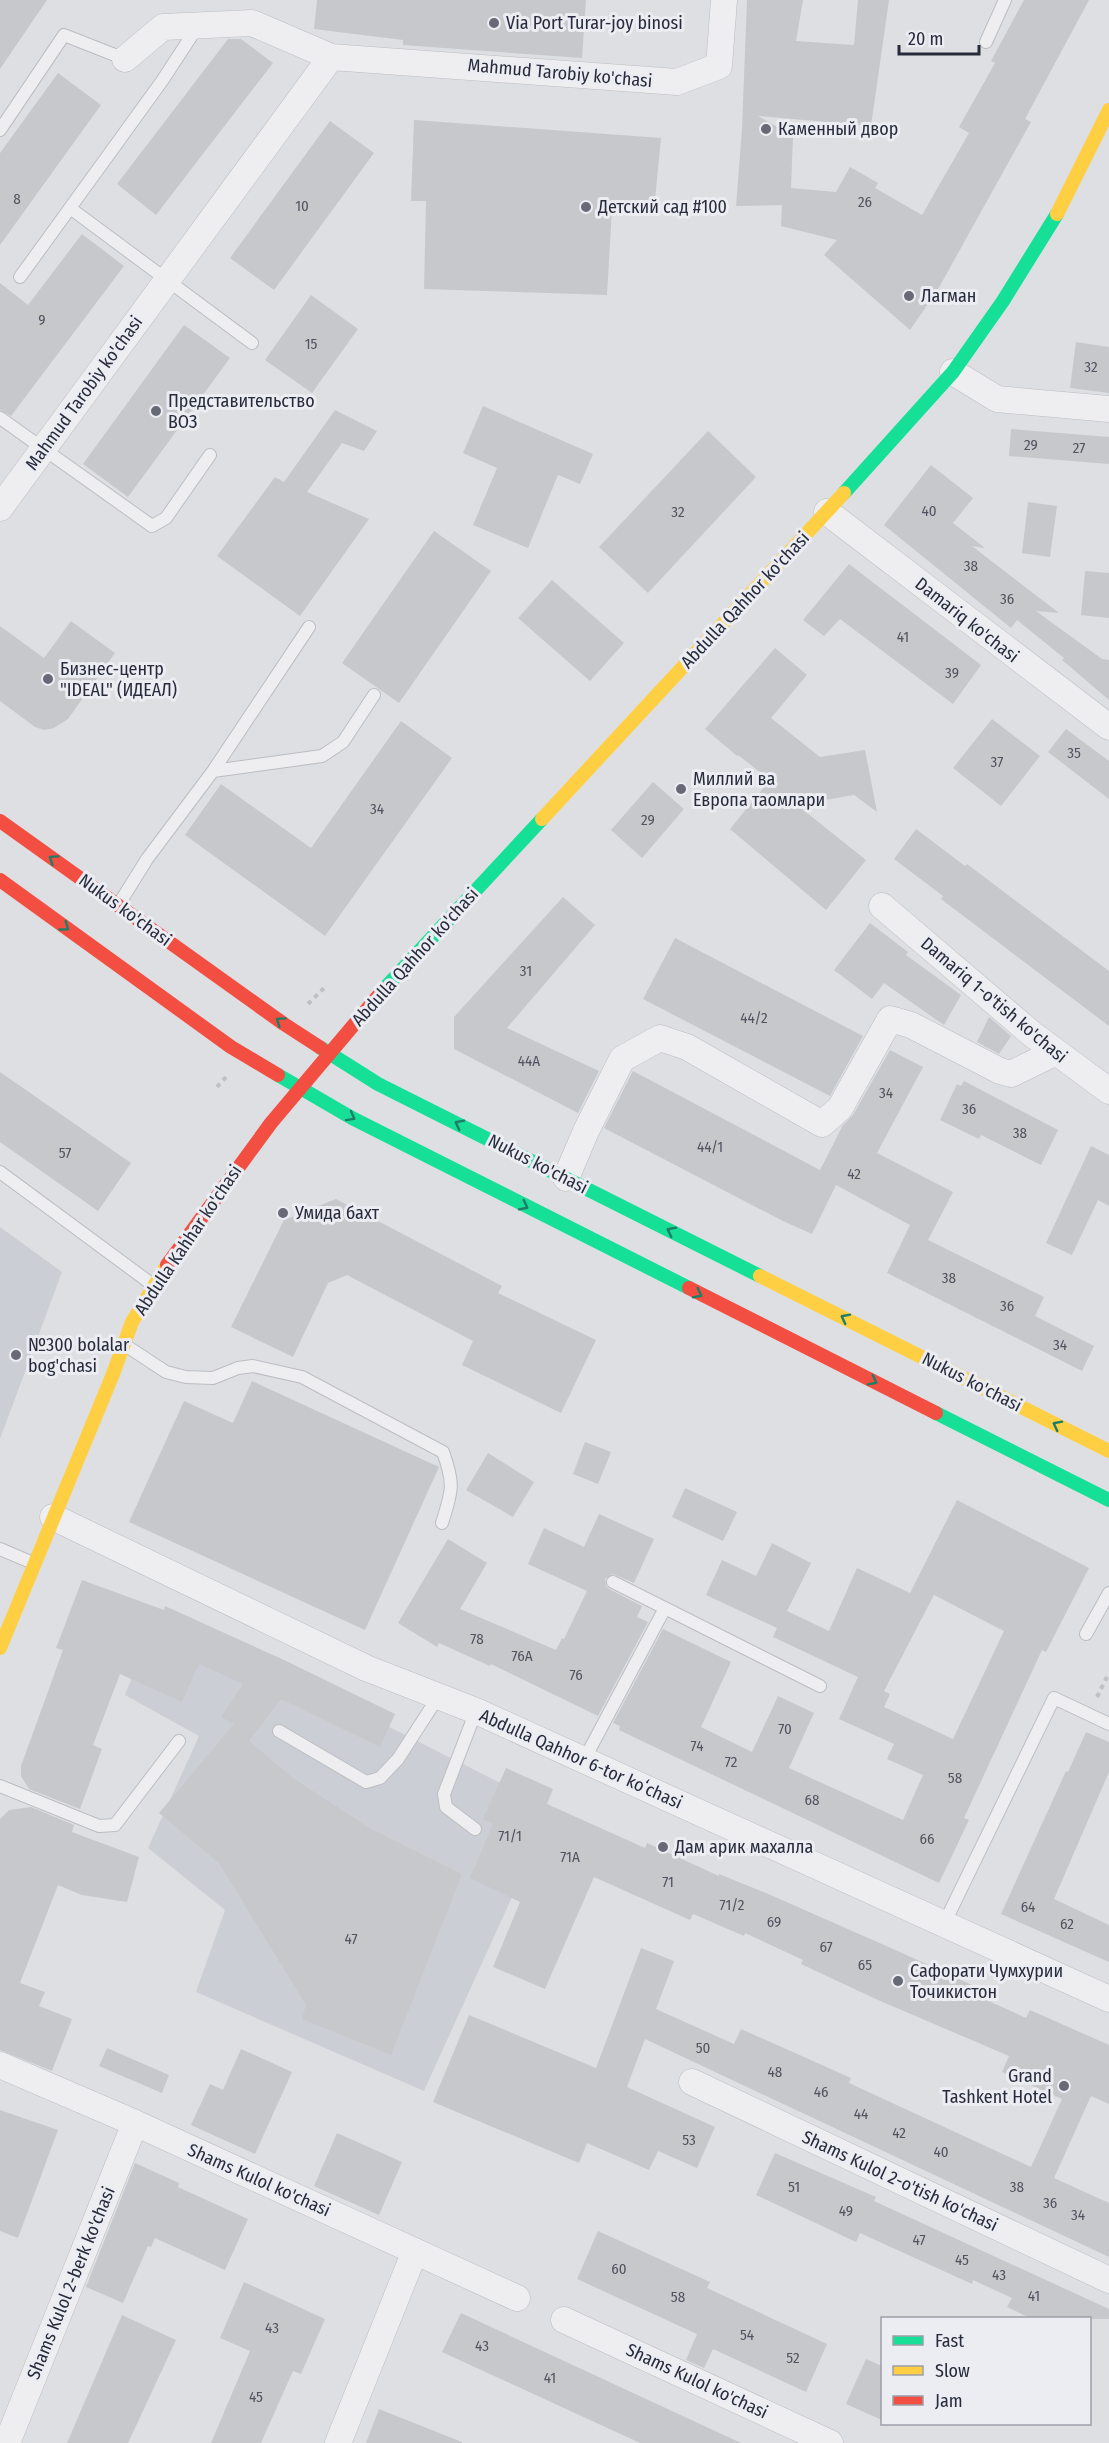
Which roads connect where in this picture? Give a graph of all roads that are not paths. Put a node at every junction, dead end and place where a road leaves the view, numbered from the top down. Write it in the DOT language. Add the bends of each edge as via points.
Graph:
graph roads {
  1 [pos="724,0"];
  2 [pos="1005,0"];
  3 [pos="199,26"];
  4 [pos="986,42"];
  5 [pos="331,57"];
  6 [pos="125,59"];
  7 [pos="1107,116"];
  8 [pos="0,130"];
  9 [pos="70,208"];
  10 [pos="20,277"];
  11 [pos="168,279"];
  12 [pos="252,343"];
  13 [pos="953,372"];
  14 [pos="1109,410"];
  15 [pos="0,418"];
  16 [pos="43,450"];
  17 [pos="210,455"];
  18 [pos="0,508"];
  19 [pos="827,512"];
  20 [pos="309,627"];
  21 [pos="374,695"];
  22 [pos="1103,717"];
  23 [pos="213,771"];
  24 [pos="0,821"];
  25 [pos="0,880"];
  26 [pos="118,905"];
  27 [pos="882,906"];
  28 [pos="1056,1052"];
  29 [pos="330,1053"];
  30 [pos="300,1088"];
  31 [pos="1109,1091"];
  32 [pos="0,1172"];
  33 [pos="566,1178"];
  34 [pos="153,1285"];
  35 [pos="124,1344"];
  36 [pos="1109,1451"];
  37 [pos="1109,1500"];
  38 [pos="53,1517"];
  39 [pos="442,1523"];
  40 [pos="0,1550"];
  41 [pos="34,1563"];
  42 [pos="613,1582"];
  43 [pos="1109,1593"];
  44 [pos="664,1608"];
  45 [pos="1086,1634"];
  46 [pos="0,1648"];
  47 [pos="820,1686"];
  48 [pos="438,1696"];
  49 [pos="476,1711"];
  50 [pos="1109,1724"];
  51 [pos="279,1731"];
  52 [pos="179,1742"];
  53 [pos="584,1760"];
  54 [pos="0,1786"];
  55 [pos="475,1828"];
  56 [pos="944,1924"];
  57 [pos="1109,1999"];
  58 [pos="0,2065"];
  59 [pos="692,2082"];
  60 [pos="135,2123"];
  61 [pos="415,2251"];
  62 [pos="1109,2280"];
  63 [pos="517,2298"];
  64 [pos="564,2320"];
  65 [pos="816,2440"];
  66 [pos="7,2443"];
  67 [pos="338,2443"];
  1 -- 5 [label="street, Mahmud Tarobiy ko'chasi" via="719,66 677,82"];
  2 -- 4 [label="lane"];
  3 -- 5 [label="street, Mahmud Tarobiy ko'chasi" via="252,23"];
  3 -- 6 [label="street, Mahmud Tarobiy ko'chasi" via="163,27"];
  3 -- 9 [label="lane"];
  5 -- 11 [label="street, Mahmud Tarobiy ko'chasi"];
  6 -- 8 [label="lane" via="64,35"];
  7 -- 13 [label="main road, Abdulla Qahhor ko'chasi" via="1052,223"];
  9 -- 10 [label="lane"];
  9 -- 11 [label="lane"];
  11 -- 12 [label="lane"];
  11 -- 16 [label="street, Mahmud Tarobiy ko'chasi"];
  13 -- 14 [label="street" via="997,399"];
  13 -- 19 [label="main road, Abdulla Qahhor ko'chasi"];
  15 -- 16 [label="lane"];
  16 -- 17 [label="lane" via="152,526 166,518"];
  16 -- 18 [label="street, Mahmud Tarobiy ko'chasi"];
  19 -- 22 [label="street, Damariq ko'chasi" via="1027,666"];
  19 -- 29 [label="main road, Abdulla Qahhor ko'chasi" via="381,992"];
  20 -- 23 [label="lane"];
  21 -- 23 [label="lane" via="343,742 322,756"];
  23 -- 26 [label="lane"];
  26 -- 24 [label="main road, Nukus ko'chasi, one-way"];
  25 -- 30 [label="main road, one-way" via="231,1047"];
  29 -- 26 [label="main road, Nukus ko'chasi, one-way"];
  27 -- 28 [label="street, Damariq 1-o'tish ko'chasi"];
  28 -- 31 [label="street, Damariq 1-o'tish ko'chasi"];
  28 -- 33 [label="street" via="1011,1074 911,1024 890,1019 840,1108 822,1124 687,1047 660,1038 622,1059"];
  29 -- 30 [label="main road, Abdulla Kahhar ko'chasi"];
  33 -- 29 [label="main road, Nukus ko'chasi, one-way" via="378,1083"];
  30 -- 34 [label="main road, Abdulla Kahhar ko'chasi" via="249,1151"];
  30 -- 37 [label="main road, one-way" via="501,1194"];
  32 -- 34 [label="lane"];
  36 -- 33 [label="main road, Nukus ko'chasi, one-way"];
  34 -- 35 [label="main road, Abdulla Kahhar ko'chasi"];
  35 -- 38 [label="main road, Abdulla Kahhar ko'chasi"];
  35 -- 39 [label="lane" via="166,1372 186,1377 213,1378 253,1366 302,1377 443,1452 452,1490"];
  38 -- 41 [label="main road, Abdulla Kahhar ko'chasi"];
  38 -- 48 [label="street, Abdulla Qahhor 6-tor koʻchasi" via="366,1668"];
  40 -- 41 [label="lane"];
  41 -- 46 [label="main road, Abdulla Kahhar ko'chasi"];
  42 -- 44 [label="lane"];
  43 -- 45 [label="lane"];
  44 -- 47 [label="lane"];
  44 -- 53 [label="lane"];
  48 -- 49 [label="street, Abdulla Qahhor 6-tor koʻchasi"];
  48 -- 51 [label="lane" via="398,1759 380,1778 366,1782"];
  49 -- 53 [label="street, Abdulla Qahhor 6-tor koʻchasi"];
  49 -- 55 [label="lane" via="444,1794 446,1807"];
  50 -- 56 [label="lane" via="1054,1698"];
  52 -- 54 [label="lane" via="115,1825 99,1826"];
  53 -- 56 [label="street, Abdulla Qahhor 6-tor koʻchasi"];
  56 -- 57 [label="street, Abdulla Qahhor 6-tor koʻchasi"];
  58 -- 60 [label="street, Shams Kulol ko'chasi"];
  59 -- 62 [label="street, Shams Kulol 2-o'tish ko'chasi"];
  60 -- 61 [label="street, Shams Kulol ko'chasi"];
  60 -- 66 [label="street, Shams Kulol 2-berk ko'chasi"];
  61 -- 63 [label="street, Shams Kulol ko'chasi"];
  61 -- 67 [label="street"];
  64 -- 65 [label="street, Shams Kulol ko'chasi"];
}
